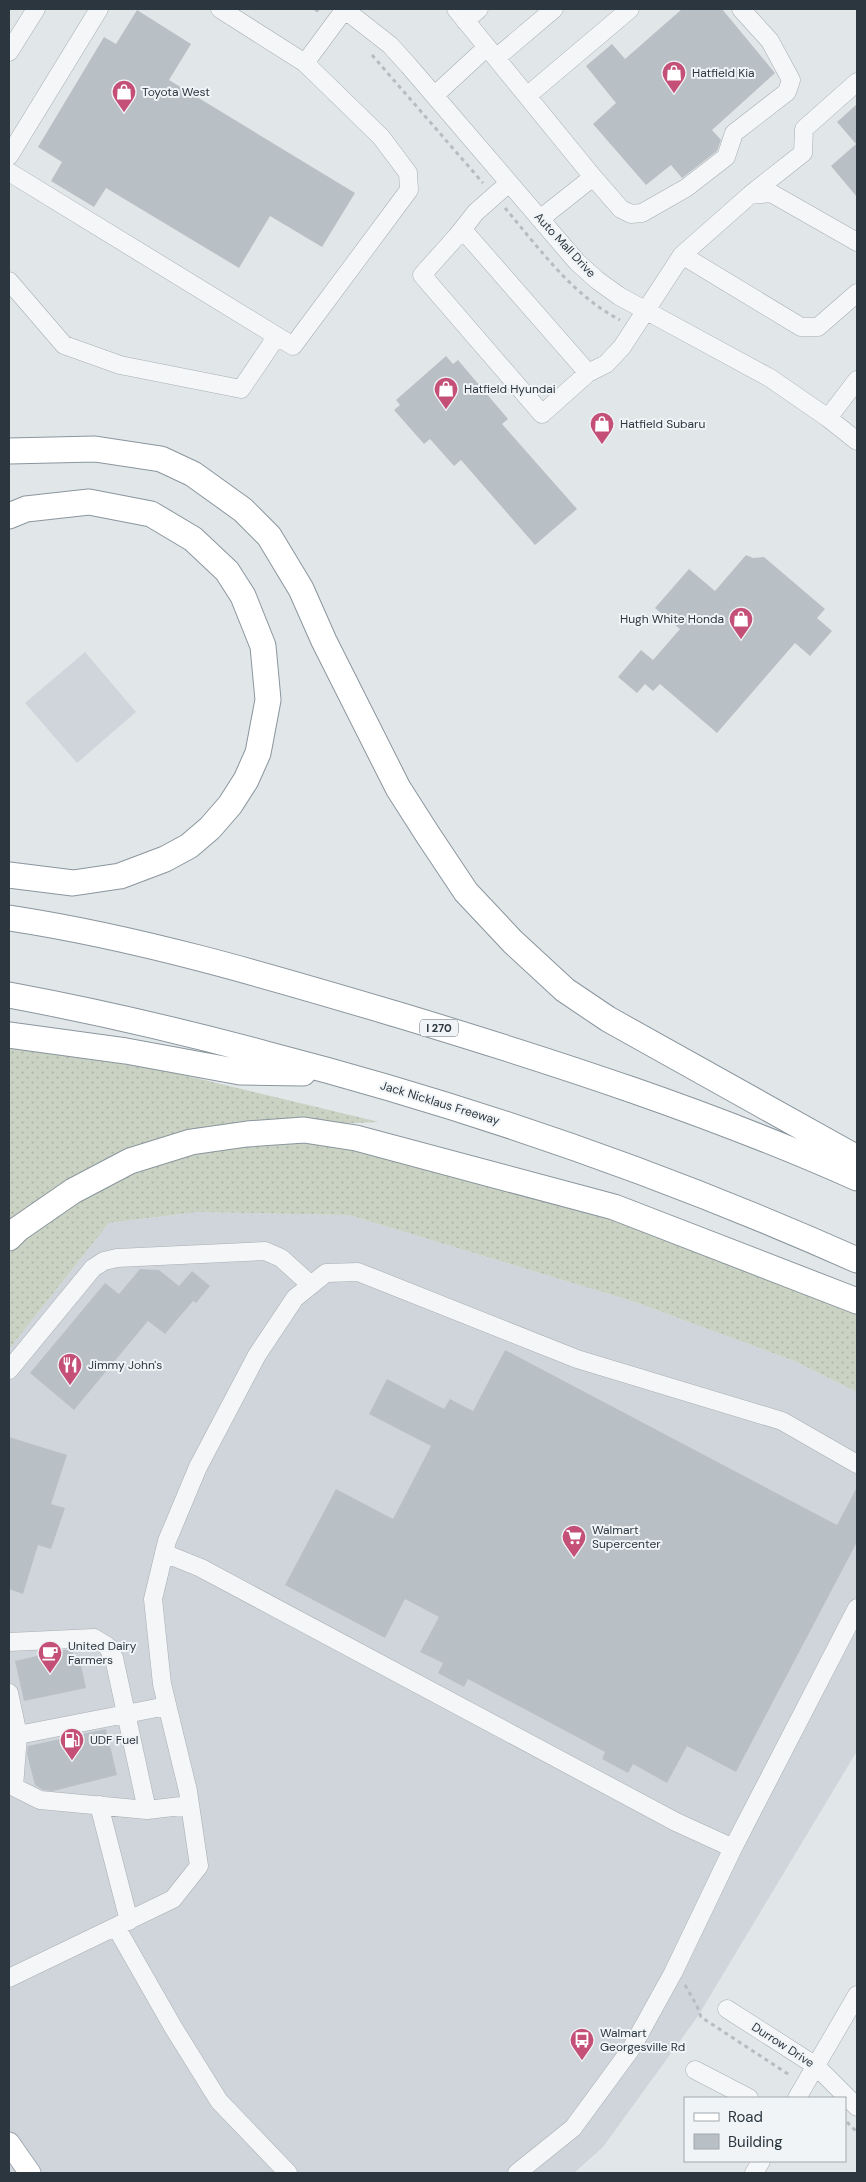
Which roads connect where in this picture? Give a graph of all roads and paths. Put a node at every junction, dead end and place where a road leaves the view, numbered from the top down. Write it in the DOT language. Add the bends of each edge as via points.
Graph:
graph roads {
  1 [pos="36,9"];
  2 [pos="99,9"];
  3 [pos="220,9"];
  4 [pos="345,9"];
  5 [pos="479,9"];
  6 [pos="554,9"];
  7 [pos="630,9"];
  8 [pos="741,9"];
  9 [pos="461,15"];
  10 [pos="9,52"];
  11 [pos="492,53"];
  12 [pos="305,63"];
  13 [pos="857,82"];
  14 [pos="435,96"];
  15 [pos="527,96"];
  16 [pos="9,156"];
  17 [pos="9,172"];
  18 [pos="593,177"];
  19 [pos="509,183"];
  20 [pos="750,195"];
  21 [pos="540,219"];
  22 [pos="463,230"];
  23 [pos="857,242"];
  24 [pos="682,255"];
  25 [pos="9,281"];
  26 [pos="857,293"];
  27 [pos="646,310"];
  28 [pos="277,336"];
  29 [pos="588,373"];
  30 [pos="857,380"];
  31 [pos="828,418"];
  32 [pos="857,441"];
  33 [pos="9,451"];
  34 [pos="9,516"];
  35 [pos="9,875"];
  36 [pos="9,918"];
  37 [pos="9,995"];
  38 [pos="9,1035"];
  39 [pos="345,1074"];
  40 [pos="857,1158"];
  41 [pos="857,1178"];
  42 [pos="9,1238"];
  43 [pos="857,1260"];
  44 [pos="311,1285"];
  45 [pos="857,1301"];
  46 [pos="9,1370"];
  47 [pos="857,1464"];
  48 [pos="164,1553"];
  49 [pos="857,1608"];
  50 [pos="9,1642"];
  51 [pos="9,1693"];
  52 [pos="167,1706"];
  53 [pos="126,1715"];
  54 [pos="18,1735"];
  55 [pos="99,1805"];
  56 [pos="190,1805"];
  57 [pos="147,1810"];
  58 [pos="733,1848"];
  59 [pos="123,1924"];
  60 [pos="9,1978"];
  61 [pos="857,1995"];
  62 [pos="727,2009"];
  63 [pos="816,2066"];
  64 [pos="695,2070"];
  65 [pos="747,2097"];
  66 [pos="798,2097"];
  67 [pos="857,2107"];
  68 [pos="846,2122"];
  69 [pos="857,2132"];
  70 [pos="9,2143"];
  71 [pos="760,2162"];
  72 [pos="30,2173"];
  73 [pos="288,2173"];
  74 [pos="517,2173"];
  75 [pos="754,2173"];
  1 -- 10 [label="street"];
  2 -- 16 [label="street"];
  3 -- 12 [label="street"];
  4 -- 12 [label="street"];
  4 -- 14 [label="street, Auto Mall Drive" via="390,45"];
  5 -- 9 [label="street"];
  6 -- 11 [label="street"];
  7 -- 15 [label="street"];
  8 -- 18 [label="street" via="770,41 791,80 787,92 734,133 726,157 686,188 642,213 631,214 621,209"];
  9 -- 11 [label="street"];
  11 -- 14 [label="street"];
  11 -- 15 [label="street"];
  12 -- 28 [label="street" via="381,137 408,173 410,190 293,346"];
  13 -- 20 [label="street" via="804,129 803,153"];
  14 -- 19 [label="street, Auto Mall Drive"];
  15 -- 18 [label="street"];
  17 -- 28 [label="street"];
  18 -- 21 [label="street"];
  19 -- 21 [label="street, Auto Mall Drive"];
  19 -- 22 [label="street" via="476,212"];
  20 -- 23 [label="street" via="771,193"];
  20 -- 24 [label="street"];
  21 -- 27 [label="street, Auto Mall Drive" via="597,280"];
  22 -- 29 [label="street"];
  22 -- 29 [label="street" via="422,275 542,414"];
  24 -- 26 [label="street" via="801,327 818,327"];
  24 -- 27 [label="street"];
  25 -- 28 [label="street" via="64,345 120,365 241,389"];
  27 -- 29 [label="street" via="622,348 606,364"];
  27 -- 31 [label="street, Auto Mall Drive" via="770,378"];
  30 -- 31 [label="street"];
  31 -- 32 [label="street, Auto Mall Drive"];
  33 -- 40 [label="highway" via="96,449 161,459 193,474 243,510 269,536 301,589 398,788 466,892 513,942 565,990 608,1018"];
  34 -- 35 [label="highway" via="26,509 89,502 151,514 193,539 227,572 243,596 263,646 268,700 258,753 246,780 230,805 189,846 120,876 73,883"];
  36 -- 41 [label="highway, I 270" via="74,928 290,983 498,1045 712,1119"];
  37 -- 39 [label="highway, Jack Nicklaus Freeway" via="182,1032"];
  38 -- 39 [label="highway" via="126,1050 240,1072"];
  39 -- 43 [label="highway, Jack Nicklaus Freeway" via="550,1139 697,1193"];
  42 -- 45 [label="highway" via="18,1228 73,1191 130,1161 191,1142 304,1130 364,1140 614,1207"];
  44 -- 46 [label="street" via="281,1258 265,1251 104,1261 93,1268"];
  44 -- 47 [label="street" via="326,1273 358,1272 577,1359 782,1421"];
  44 -- 48 [label="street" via="295,1298 256,1355 198,1467"];
  48 -- 52 [label="street" via="153,1599"];
  48 -- 58 [label="street" via="201,1568 676,1822"];
  49 -- 58 [label="street"];
  50 -- 53 [label="street" via="94,1638 106,1646 114,1658"];
  51 -- 54 [label="street"];
  52 -- 53 [label="street"];
  52 -- 56 [label="street"];
  53 -- 54 [label="street"];
  53 -- 57 [label="street"];
  54 -- 55 [label="street" via="14,1788 40,1800"];
  55 -- 57 [label="street"];
  55 -- 59 [label="street"];
  56 -- 57 [label="street"];
  56 -- 59 [label="street" via="199,1866 173,1899"];
  58 -- 74 [label="street" via="673,1974 632,2050 573,2128"];
  59 -- 60 [label="street"];
  59 -- 73 [label="street" via="174,2027 219,2101"];
  61 -- 63 [label="street"];
  62 -- 63 [label="street, Durrow Drive"];
  63 -- 66 [label="street"];
  63 -- 67 [label="street, Durrow Drive"];
  64 -- 65 [label="street"];
  68 -- 69 [label="path"];
  70 -- 72 [label="main road"];
  71 -- 75 [label="street"];
}
